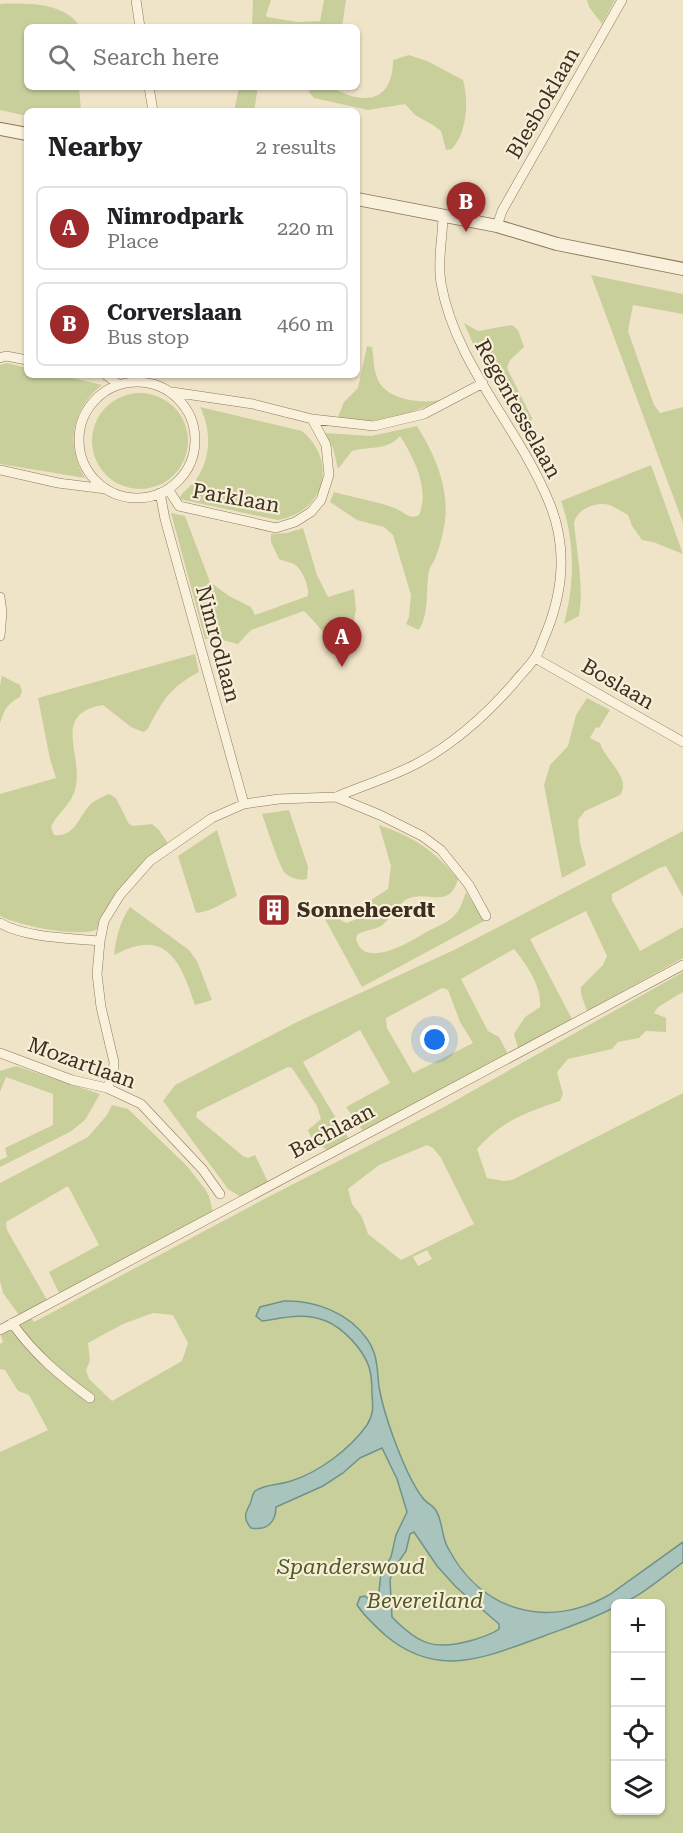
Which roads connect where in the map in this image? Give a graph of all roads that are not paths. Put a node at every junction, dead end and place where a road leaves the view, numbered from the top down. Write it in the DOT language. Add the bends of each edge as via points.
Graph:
graph roads {
  1 [pos="136,0"];
  2 [pos="622,0"];
  3 [pos="140,24"];
  4 [pos="150,90"];
  5 [pos="152,108"];
  6 [pos="0,129"];
  7 [pos="24,133"];
  8 [pos="360,200"];
  9 [pos="443,215"];
  10 [pos="497,225"];
  11 [pos="683,269"];
  12 [pos="0,358"];
  13 [pos="24,359"];
  14 [pos="118,379"];
  15 [pos="483,383"];
  16 [pos="172,392"];
  17 [pos="312,419"];
  18 [pos="0,470"];
  19 [pos="106,489"];
  20 [pos="164,491"];
  21 [pos="0,597"];
  22 [pos="0,636"];
  23 [pos="535,658"];
  24 [pos="683,742"];
  25 [pos="336,796"];
  26 [pos="244,804"];
  27 [pos="486,916"];
  28 [pos="0,923"];
  29 [pos="100,941"];
  30 [pos="683,965"];
  31 [pos="0,1053"];
  32 [pos="107,1088"];
  33 [pos="220,1194"];
  34 [pos="12,1323"];
  35 [pos="0,1330"];
  36 [pos="90,1398"];
  1 -- 3 [label="street"];
  2 -- 10 [label="street, Blesboklaan"];
  4 -- 5 [label="street"];
  6 -- 7 [label="street"];
  8 -- 9 [label="street"];
  9 -- 10 [label="street"];
  9 -- 15 [label="street, Regentesselaan" via="441,281 448,313 460,344"];
  10 -- 11 [label="street" via="557,244"];
  12 -- 13 [label="street"];
  14 -- 16 [label="street" via="151,382"];
  14 -- 19 [label="street" via="85,412 79,432 80,454 90,474"];
  15 -- 17 [label="street" via="424,414 374,426"];
  15 -- 23 [label="street, Regentesselaan" via="530,461 550,504 561,545 559,593"];
  16 -- 17 [label="street" via="253,404"];
  16 -- 20 [label="street" via="185,406 196,442 182,477"];
  17 -- 20 [label="street, Parklaan" via="326,446 329,475 321,500 295,522 276,528 178,506"];
  18 -- 19 [label="street"];
  19 -- 20 [label="street" via="142,498"];
  20 -- 26 [label="street, Nimrodlaan" via="165,519"];
  21 -- 22 [label="street"];
  23 -- 24 [label="street, Boslaan"];
  23 -- 25 [label="street, Regentesselaan" via="488,712 455,739 416,764"];
  25 -- 26 [label="street"];
  25 -- 27 [label="street" via="422,836 441,850 470,885"];
  26 -- 29 [label="street" via="212,818 150,861 120,895 105,921"];
  28 -- 29 [label="street" via="46,936"];
  29 -- 32 [label="street" via="97,974 114,1062"];
  30 -- 34 [label="street, Bachlaan"];
  31 -- 32 [label="street, Mozartlaan" via="72,1080"];
  32 -- 33 [label="street, Mozartlaan" via="141,1104 203,1170"];
  34 -- 35 [label="street, Bachlaan"];
  34 -- 36 [label="street" via="59,1375"];
}
